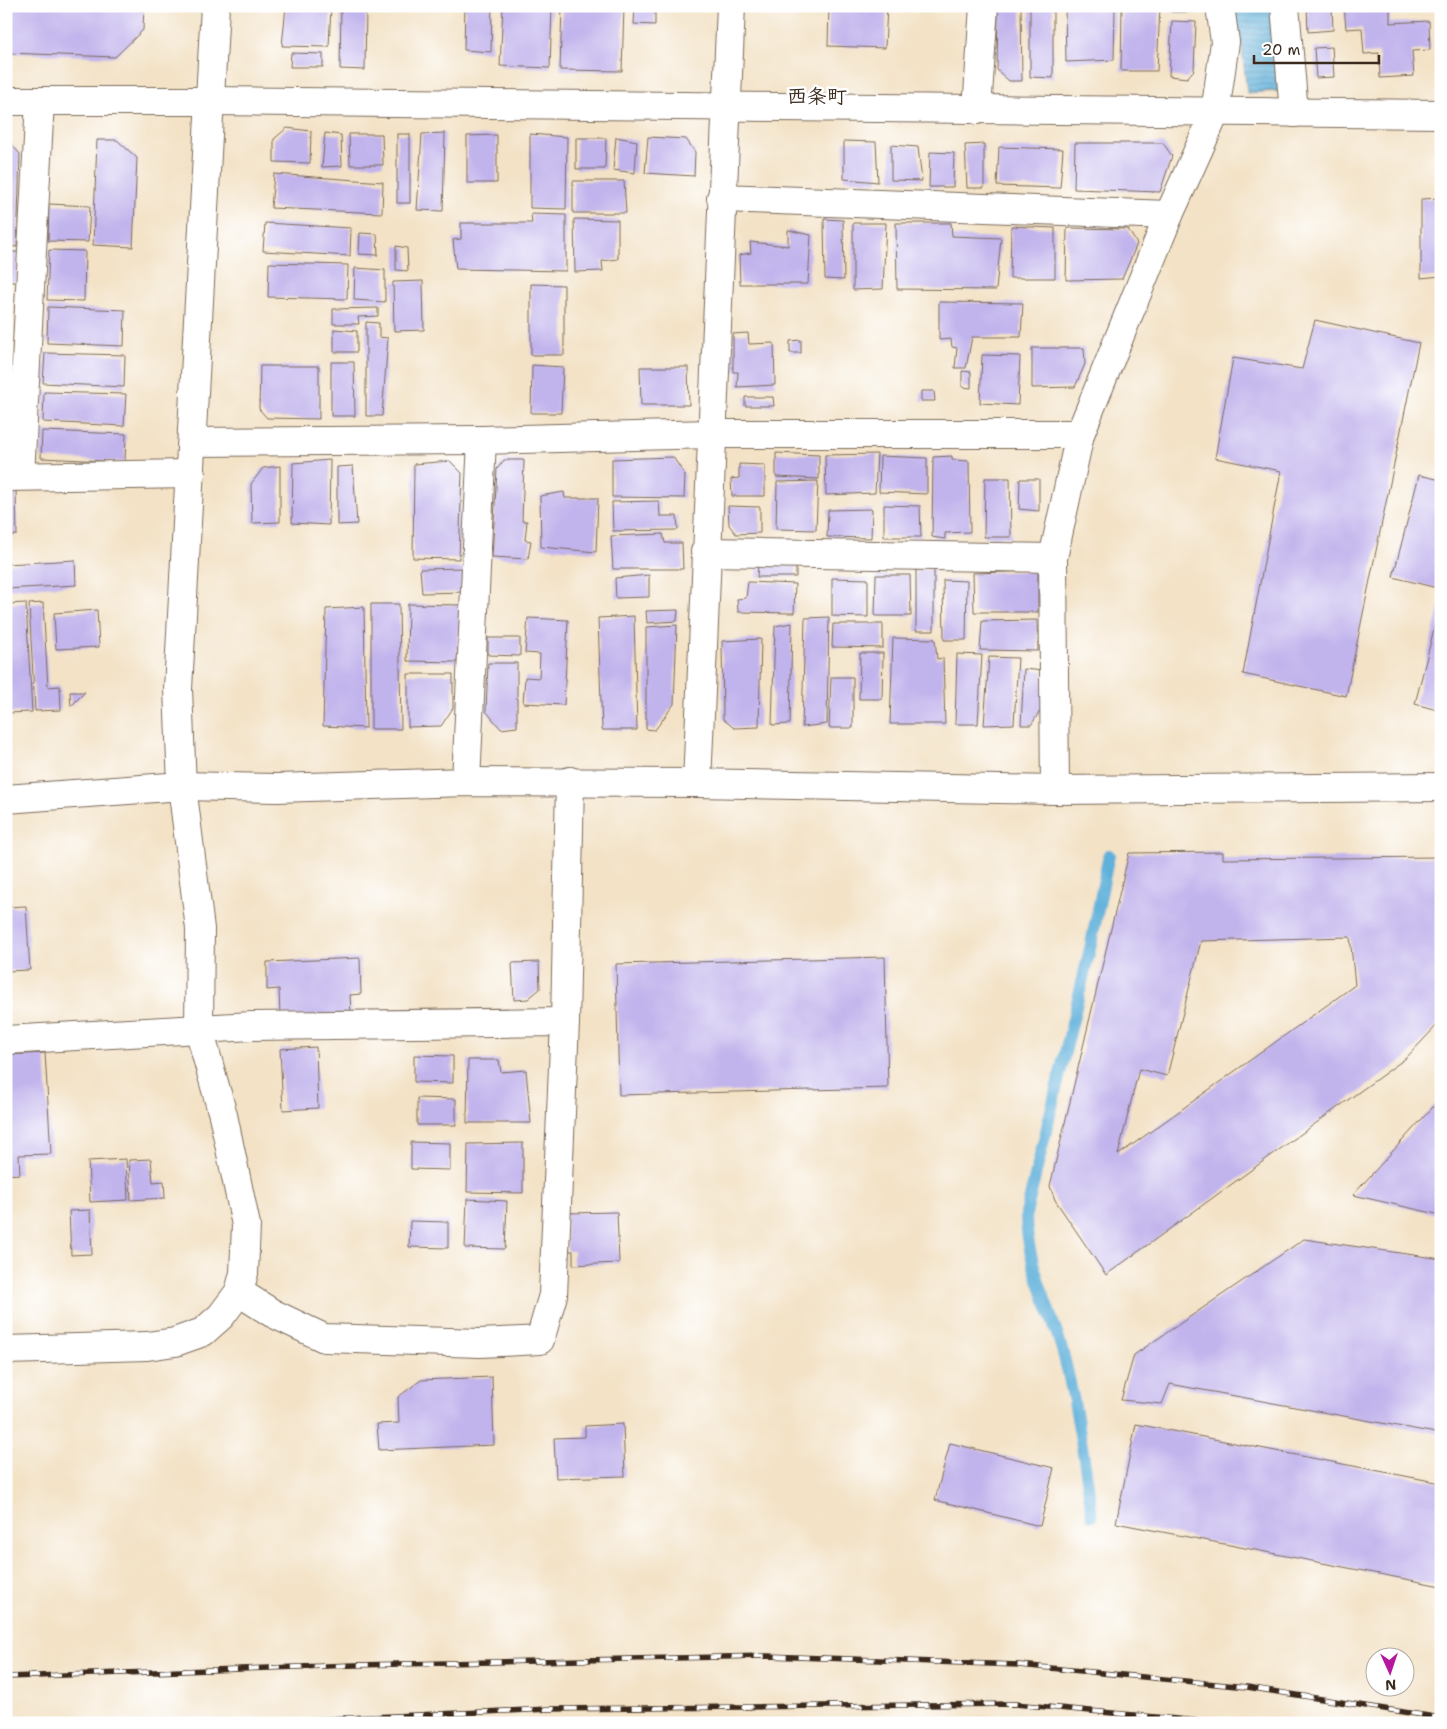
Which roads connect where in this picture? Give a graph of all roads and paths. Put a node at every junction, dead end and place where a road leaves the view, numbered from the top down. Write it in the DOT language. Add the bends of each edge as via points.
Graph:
graph roads {
  1 [pos="215,6"];
  2 [pos="731,6"];
  3 [pos="984,6"];
  4 [pos="1220,6"];
  5 [pos="1286,6"];
  6 [pos="6,101"];
  7 [pos="40,101"];
  8 [pos="208,101"];
  9 [pos="725,108"];
  10 [pos="977,110"];
  11 [pos="1215,113"];
  12 [pos="1294,113"];
  13 [pos="1441,114"];
  14 [pos="721,198"];
  15 [pos="1169,215"];
  16 [pos="711,434"];
  17 [pos="1080,434"];
  18 [pos="482,440"];
  19 [pos="192,442"];
  20 [pos="191,474"];
  21 [pos="13,477"];
  22 [pos="706,552"];
  23 [pos="1053,558"];
  24 [pos="570,781"];
  25 [pos="466,782"];
  26 [pos="697,783"];
  27 [pos="182,786"];
  28 [pos="1441,787"];
  29 [pos="1055,790"];
  30 [pos="6,799"];
  31 [pos="565,1022"];
  32 [pos="199,1029"];
  33 [pos="6,1040"];
  34 [pos="239,1292"];
  35 [pos="6,1350"];
  1 -- 8 [label="street"];
  2 -- 9 [label="street"];
  3 -- 10 [label="street"];
  4 -- 11 [label="street" via="1225,42"];
  5 -- 12 [label="street"];
  6 -- 7 [label="street"];
  7 -- 8 [label="street"];
  7 -- 21 [label="street"];
  8 -- 9 [label="street"];
  8 -- 19 [label="street"];
  9 -- 10 [label="street"];
  9 -- 14 [label="street"];
  10 -- 11 [label="street"];
  11 -- 12 [label="street"];
  11 -- 15 [label="street"];
  12 -- 13 [label="street"];
  14 -- 15 [label="street"];
  14 -- 16 [label="street"];
  15 -- 17 [label="street"];
  16 -- 17 [label="street"];
  16 -- 18 [label="street"];
  16 -- 22 [label="street"];
  17 -- 23 [label="street"];
  18 -- 19 [label="street"];
  18 -- 25 [label="street"];
  19 -- 20 [label="street"];
  20 -- 21 [label="street"];
  20 -- 27 [label="street" via="178,689"];
  22 -- 23 [label="street"];
  22 -- 26 [label="street"];
  23 -- 29 [label="street"];
  24 -- 25 [label="street"];
  24 -- 26 [label="street"];
  24 -- 31 [label="street"];
  25 -- 27 [label="street" via="277,788"];
  26 -- 29 [label="street"];
  27 -- 30 [label="street"];
  27 -- 32 [label="street" via="200,929"];
  28 -- 29 [label="street"];
  31 -- 32 [label="street"];
  31 -- 34 [label="street" via="553,1295 540,1340 480,1343 324,1338 272,1313"];
  32 -- 33 [label="street"];
  32 -- 34 [label="street" via="223,1116 246,1225 244,1273"];
  34 -- 35 [label="street" via="221,1316 203,1332 175,1342 147,1346"];
}
